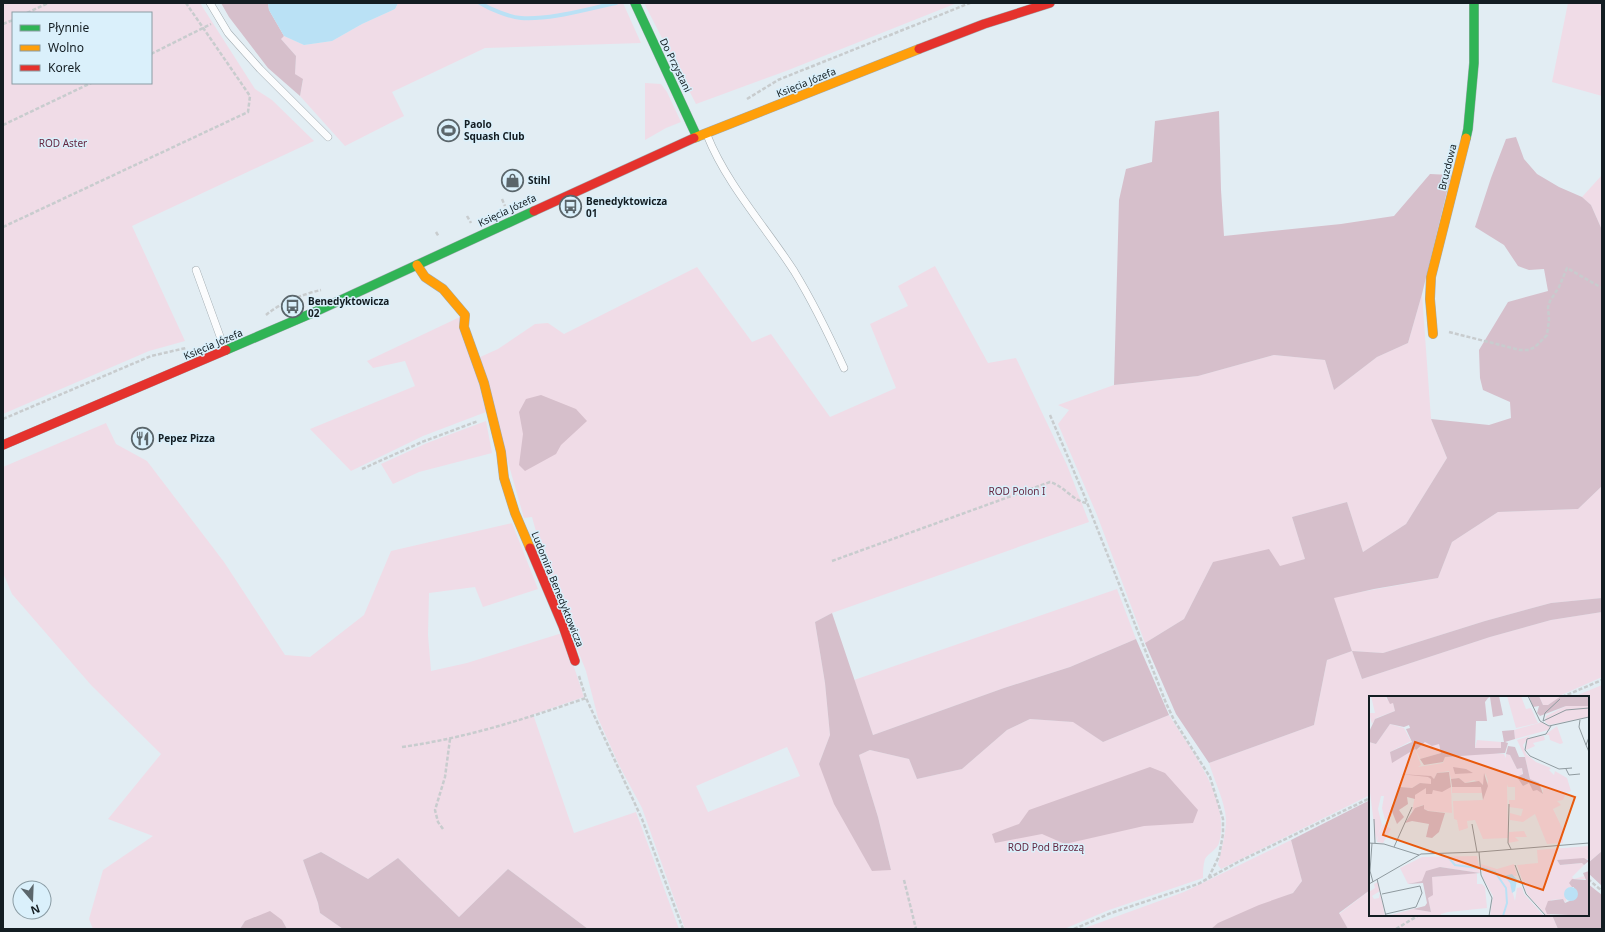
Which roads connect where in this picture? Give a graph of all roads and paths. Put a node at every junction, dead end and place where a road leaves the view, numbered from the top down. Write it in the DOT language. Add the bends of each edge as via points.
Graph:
graph roads {
  1 [pos="48,3"];
  2 [pos="186,3"];
  3 [pos="210,3"];
  4 [pos="634,3"];
  5 [pos="970,3"];
  6 [pos="1050,3"];
  7 [pos="1474,3"];
  8 [pos="29,12"];
  9 [pos="212,24"];
  10 [pos="204,28"];
  11 [pos="152,54"];
  12 [pos="89,84"];
  13 [pos="745,100"];
  14 [pos="3,125"];
  15 [pos="706,133"];
  16 [pos="328,137"];
  17 [pos="697,137"];
  18 [pos="502,199"];
  19 [pos="505,206"];
  20 [pos="467,216"];
  21 [pos="470,220"];
  22 [pos="3,226"];
  23 [pos="436,232"];
  24 [pos="438,235"];
  25 [pos="417,265"];
  26 [pos="196,270"];
  27 [pos="1602,288"];
  28 [pos="322,290"];
  29 [pos="262,318"];
  30 [pos="1432,331"];
  31 [pos="189,347"];
  32 [pos="225,351"];
  33 [pos="844,368"];
  34 [pos="492,414"];
  35 [pos="1050,415"];
  36 [pos="3,420"];
  37 [pos="3,444"];
  38 [pos="362,469"];
  39 [pos="1087,503"];
  40 [pos="832,561"];
  41 [pos="575,661"];
  42 [pos="1602,680"];
  43 [pos="1564,696"];
  44 [pos="586,698"];
  45 [pos="450,739"];
  46 [pos="402,747"];
  47 [pos="1369,798"];
  48 [pos="443,829"];
  49 [pos="1208,879"];
  50 [pos="904,880"];
  51 [pos="1589,880"];
  52 [pos="1602,891"];
  53 [pos="1417,916"];
  54 [pos="683,929"];
  55 [pos="916,929"];
  56 [pos="1074,929"];
  57 [pos="1396,929"];
  1 -- 8 [label="path"];
  2 -- 10 [label="path"];
  3 -- 16 [label="lane" via="228,33"];
  4 -- 17 [label="main road, Do Przystani"];
  5 -- 13 [label="path" via="778,80"];
  6 -- 15 [label="main road, Księcia Józefa" via="977,27"];
  7 -- 30 [label="main road, Bruzdowa" via="1474,63 1468,129 1431,277"];
  9 -- 10 [label="path"];
  10 -- 11 [label="path"];
  10 -- 22 [label="path" via="250,96 248,112"];
  12 -- 14 [label="path"];
  15 -- 17 [label="main road, Księcia Józefa"];
  15 -- 33 [label="lane" via="728,176 794,272"];
  17 -- 25 [label="main road, Księcia Józefa"];
  18 -- 19 [label="path"];
  20 -- 21 [label="path"];
  23 -- 24 [label="path"];
  25 -- 32 [label="main road, Księcia Józefa"];
  25 -- 34 [label="main road, Ludomira Benedyktowicza" via="425,277 443,289 463,311 466,335 484,383"];
  26 -- 32 [label="lane"];
  27 -- 30 [label="path" via="1567,268 1548,307 1546,335 1542,342 1529,350"];
  28 -- 29 [label="path" via="271,310"];
  31 -- 36 [label="path" via="151,356"];
  32 -- 37 [label="main road, Księcia Józefa"];
  34 -- 38 [label="path"];
  34 -- 41 [label="main road, Ludomira Benedyktowicza" via="504,478 515,513 563,626"];
  35 -- 39 [label="path"];
  39 -- 40 [label="path" via="1081,502 1058,484 1050,482"];
  39 -- 49 [label="path" via="1166,703 1210,777 1221,809 1223,834 1219,856"];
  41 -- 44 [label="path, Ludomira Benedyktowicza"];
  42 -- 43 [label="path"];
  44 -- 45 [label="path" via="492,729"];
  44 -- 54 [label="path, Ludomira Benedyktowicza" via="642,819"];
  45 -- 46 [label="path"];
  45 -- 48 [label="path" via="445,777 435,810"];
  47 -- 49 [label="path"];
  49 -- 56 [label="path" via="1177,892 1111,913"];
  50 -- 55 [label="path"];
  51 -- 52 [label="path"];
  53 -- 57 [label="path"];
}
